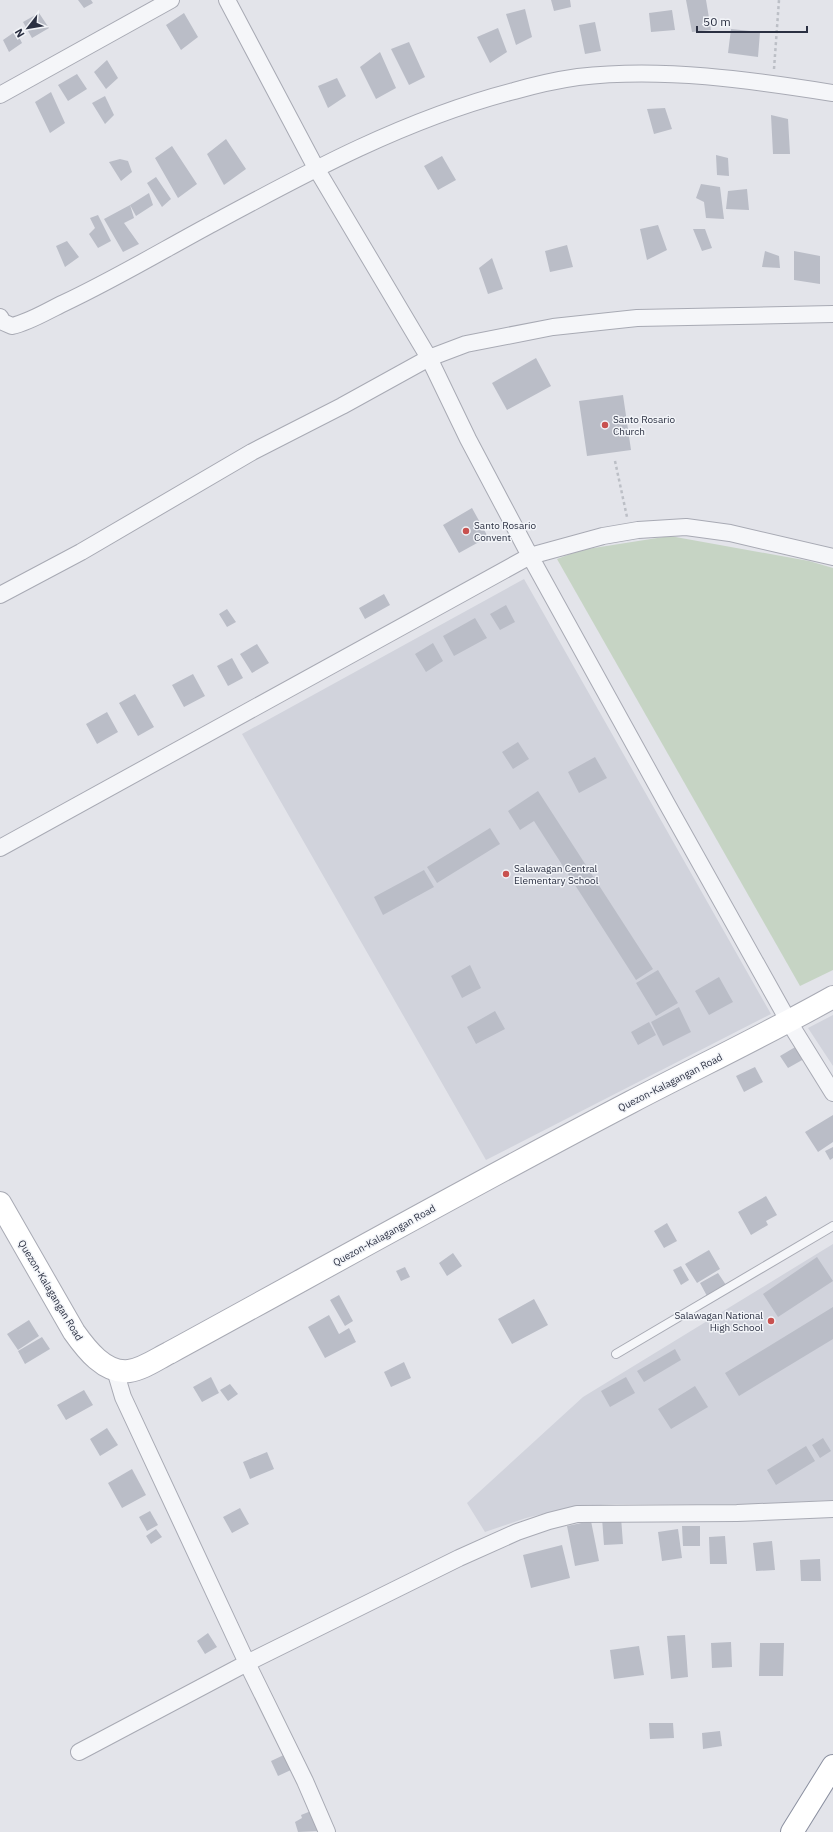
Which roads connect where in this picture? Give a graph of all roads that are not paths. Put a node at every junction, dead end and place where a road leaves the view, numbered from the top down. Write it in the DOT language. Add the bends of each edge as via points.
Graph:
graph roads {
  1 [pos="171,0"];
  2 [pos="226,0"];
  3 [pos="833,94"];
  4 [pos="0,96"];
  5 [pos="316,168"];
  6 [pos="833,314"];
  7 [pos="0,317"];
  8 [pos="429,358"];
  9 [pos="530,556"];
  10 [pos="833,557"];
  11 [pos="0,595"];
  12 [pos="0,848"];
  13 [pos="833,997"];
  14 [pos="789,1022"];
  15 [pos="833,1093"];
  16 [pos="0,1203"];
  17 [pos="833,1226"];
  18 [pos="616,1354"];
  19 [pos="115,1370"];
  20 [pos="833,1509"];
  21 [pos="247,1663"];
  22 [pos="79,1752"];
  23 [pos="833,1766"];
  24 [pos="327,1832"];
  25 [pos="792,1832"];
  1 -- 4 [label="street"];
  2 -- 5 [label="street"];
  3 -- 5 [label="street" via="774,84 688,75 618,74 570,78 481,99 418,123"];
  5 -- 7 [label="street" via="35,317 12,326"];
  5 -- 8 [label="street"];
  6 -- 8 [label="street" via="637,318 553,327 466,344"];
  8 -- 9 [label="street" via="468,439"];
  8 -- 11 [label="street" via="252,452 81,552"];
  9 -- 10 [label="street" via="603,536 686,527 730,533"];
  9 -- 12 [label="street"];
  9 -- 14 [label="street"];
  13 -- 14 [label="main road, Quezon-Kalagangan Road"];
  14 -- 15 [label="street"];
  14 -- 19 [label="main road, Quezon-Kalagangan Road" via="631,1102 169,1353 129,1371"];
  16 -- 19 [label="main road, Quezon-Kalagangan Road" via="74,1332 88,1352"];
  17 -- 18 [label="lane"];
  19 -- 21 [label="street" via="123,1397"];
  20 -- 21 [label="street" via="737,1513 577,1514 549,1521 459,1558"];
  21 -- 22 [label="street"];
  21 -- 24 [label="street"];
  23 -- 25 [label="main road"];
}
